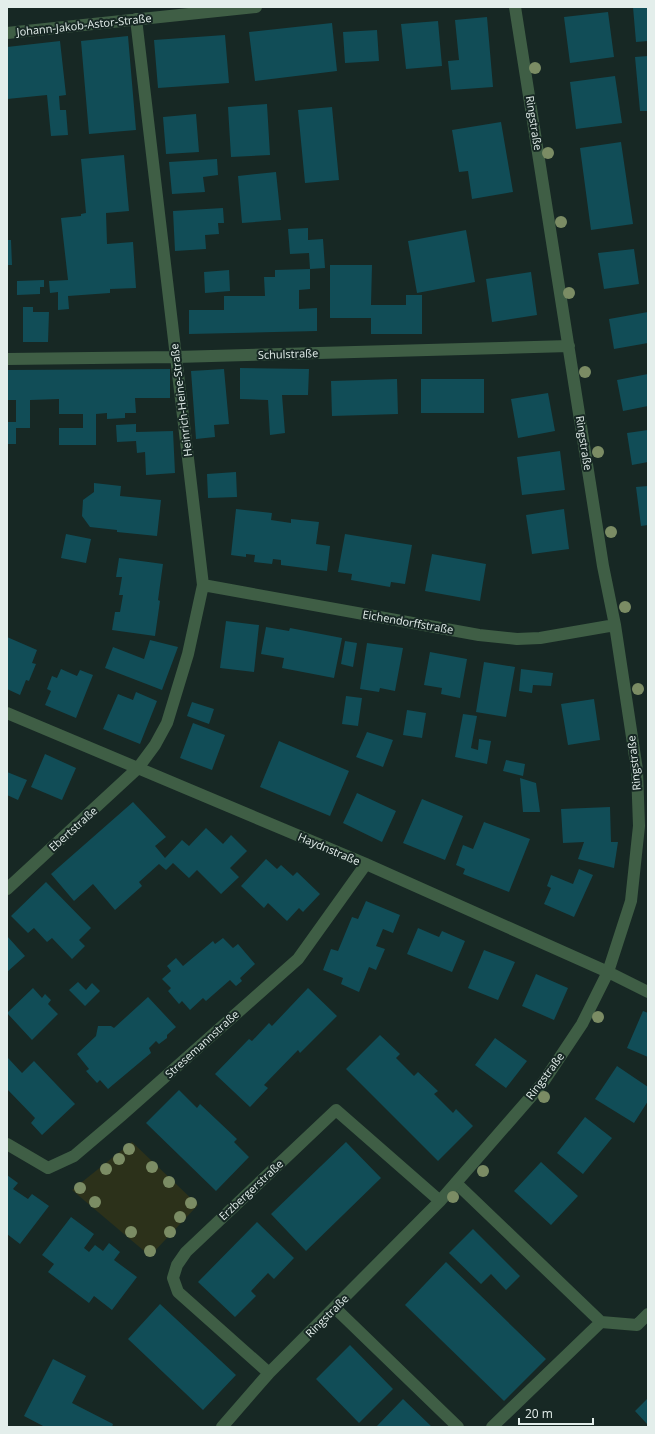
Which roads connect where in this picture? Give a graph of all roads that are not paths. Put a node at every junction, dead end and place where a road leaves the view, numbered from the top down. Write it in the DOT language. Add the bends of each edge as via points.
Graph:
graph roads {
  1 [pos="256,7"];
  2 [pos="516,7"];
  3 [pos="187,11"];
  4 [pos="136,20"];
  5 [pos="7,33"];
  6 [pos="569,346"];
  7 [pos="176,358"];
  8 [pos="7,359"];
  9 [pos="203,585"];
  10 [pos="615,625"];
  11 [pos="7,713"];
  12 [pos="138,768"];
  13 [pos="366,864"];
  14 [pos="7,889"];
  15 [pos="608,972"];
  16 [pos="648,992"];
  17 [pos="7,1144"];
  18 [pos="456,1183"];
  19 [pos="440,1201"];
  20 [pos="334,1308"];
  21 [pos="648,1314"];
  22 [pos="601,1322"];
  23 [pos="269,1373"];
  24 [pos="222,1427"];
  25 [pos="458,1427"];
  26 [pos="492,1427"];
  1 -- 3 [label="street, Johann-Jakob-Astor-Straße"];
  2 -- 6 [label="street, Ringstraße"];
  3 -- 4 [label="street, Johann-Jakob-Astor-Straße"];
  4 -- 5 [label="street, Johann-Jakob-Astor-Straße"];
  4 -- 7 [label="street, Heinrich-Heine-Straße"];
  6 -- 7 [label="street, Schulstraße"];
  6 -- 10 [label="street, Ringstraße" via="603,566"];
  7 -- 8 [label="street, Schulstraße"];
  7 -- 9 [label="street, Heinrich-Heine-Straße"];
  9 -- 10 [label="street, Eichendorffstraße" via="479,635 518,639 540,638"];
  9 -- 12 [label="street, Heinrich-Heine-Straße" via="188,654 168,723"];
  10 -- 15 [label="street, Ringstraße" via="637,770 639,826 631,901"];
  11 -- 12 [label="street, Haydnstraße"];
  12 -- 13 [label="street, Haydnstraße"];
  12 -- 14 [label="street, Ebertstraße"];
  13 -- 15 [label="street, Haydnstraße"];
  13 -- 17 [label="street, Stresemannstraße" via="298,959 74,1156 48,1168"];
  15 -- 16 [label="street, Haydnstraße"];
  15 -- 18 [label="street, Ringstraße" via="582,1024 542,1084"];
  18 -- 19 [label="street, Ringstraße"];
  18 -- 22 [label="street"];
  19 -- 20 [label="street, Ringstraße"];
  19 -- 23 [label="street, Erzbergerstraße" via="336,1110 186,1252 177,1265 173,1278 178,1292"];
  20 -- 23 [label="street, Ringstraße"];
  20 -- 25 [label="street"];
  21 -- 22 [label="street" via="637,1325"];
  22 -- 26 [label="street"];
  23 -- 24 [label="street, Ringstraße"];
}
